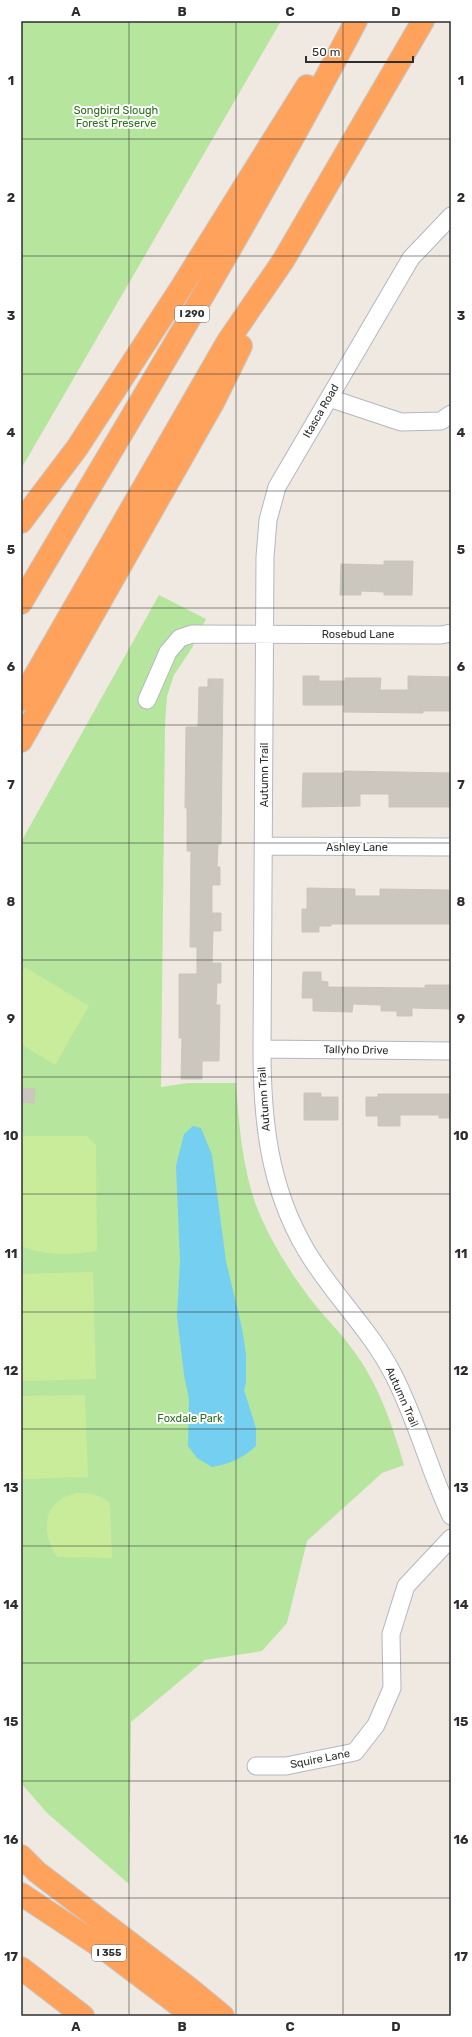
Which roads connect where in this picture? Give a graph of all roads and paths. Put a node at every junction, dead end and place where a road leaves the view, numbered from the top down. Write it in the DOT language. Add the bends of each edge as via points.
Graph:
graph roads {
  1 [pos="352,21"];
  2 [pos="356,21"];
  3 [pos="423,21"];
  4 [pos="451,216"];
  5 [pos="283,261"];
  6 [pos="329,398"];
  7 [pos="451,414"];
  8 [pos="21,522"];
  9 [pos="21,603"];
  10 [pos="451,633"];
  11 [pos="264,634"];
  12 [pos="21,700"];
  13 [pos="147,700"];
  14 [pos="21,741"];
  15 [pos="264,846"];
  16 [pos="451,847"];
  17 [pos="262,1049"];
  18 [pos="451,1051"];
  19 [pos="451,1516"];
  20 [pos="451,1538"];
  21 [pos="256,1766"];
  22 [pos="21,1856"];
  23 [pos="21,1894"];
  24 [pos="21,1968"];
  25 [pos="83,2016"];
  26 [pos="193,2016"];
  27 [pos="223,2016"];
  1 -- 8 [label="highway" via="305,89 180,291 77,448"];
  2 -- 9 [label="highway, I 290" via="301,126 215,276"];
  3 -- 5 [label="highway"];
  4 -- 6 [label="street, Itasca Road" via="410,258"];
  5 -- 12 [label="highway" via="228,341"];
  5 -- 14 [label="highway" via="214,401"];
  6 -- 7 [label="street" via="401,422 441,421"];
  6 -- 11 [label="street, Itasca Road" via="277,487 264,557"];
  10 -- 11 [label="street, Rosebud Lane"];
  11 -- 13 [label="street, Rosebud Lane" via="192,634 180,638 168,652"];
  11 -- 15 [label="street, Autumn Trail"];
  15 -- 16 [label="street, Ashley Lane"];
  15 -- 17 [label="street, Autumn Trail"];
  17 -- 18 [label="street, Tallyho Drive"];
  17 -- 19 [label="street, Autumn Trail" via="266,1136 281,1198 306,1251 379,1349 393,1373 409,1407 436,1486"];
  20 -- 21 [label="street, Squire Lane" via="406,1586 391,1634 392,1688 376,1725 355,1752 291,1765"];
  22 -- 27 [label="highway" via="37,1872"];
  23 -- 26 [label="highway, I 355" via="107,1951"];
  24 -- 25 [label="highway"];
}
